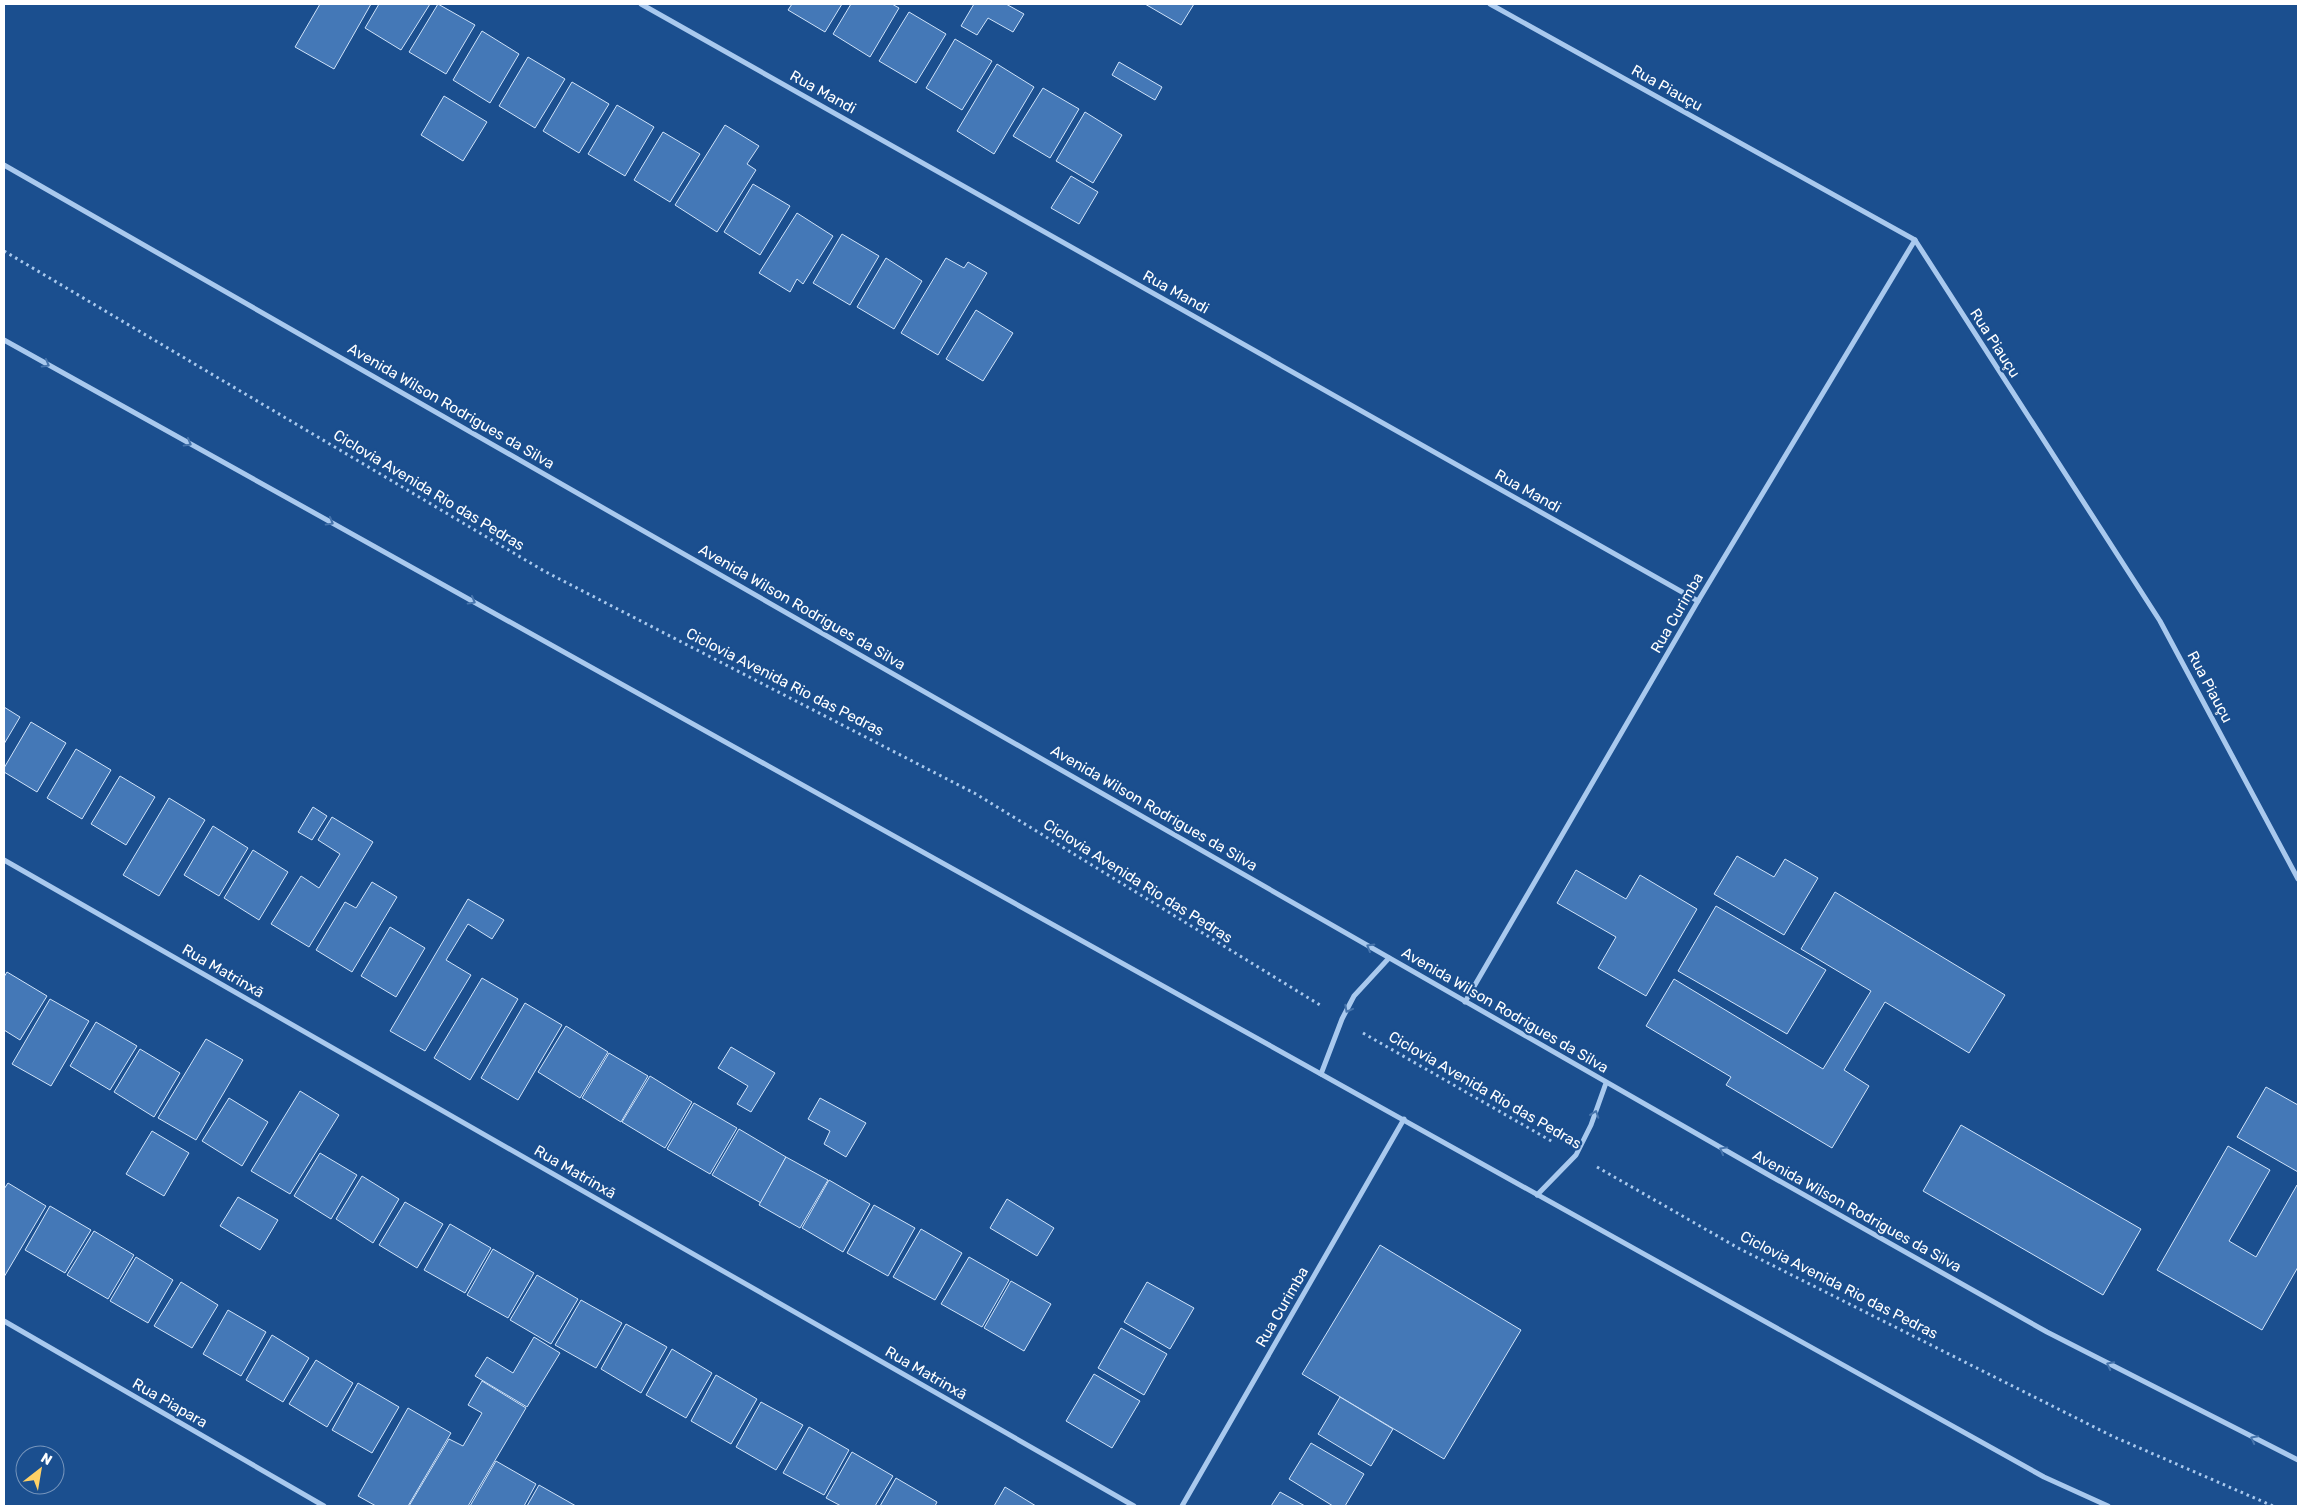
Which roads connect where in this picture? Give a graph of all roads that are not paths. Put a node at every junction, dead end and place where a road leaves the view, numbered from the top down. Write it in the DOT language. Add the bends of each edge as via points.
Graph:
graph roads {
  1 [pos="641,4"];
  2 [pos="1490,4"];
  3 [pos="4,165"];
  4 [pos="1915,240"];
  5 [pos="4,340"];
  6 [pos="1698,601"];
  7 [pos="4,860"];
  8 [pos="2298,879"];
  9 [pos="1389,958"];
  10 [pos="1465,1002"];
  11 [pos="1321,1074"];
  12 [pos="1606,1083"];
  13 [pos="1404,1119"];
  14 [pos="1538,1196"];
  15 [pos="4,1321"];
  16 [pos="2298,1460"];
  17 [pos="324,1506"];
  18 [pos="1134,1506"];
  19 [pos="1182,1506"];
  20 [pos="2108,1506"];
  1 -- 6 [label="street, Rua Mandi"];
  2 -- 4 [label="street, Rua Piauçu"];
  9 -- 3 [label="street, Avenida Wilson Rodrigues da Silva, one-way"];
  4 -- 6 [label="street, Rua Curimba"];
  4 -- 8 [label="street, Rua Piauçu" via="2160,621"];
  5 -- 11 [label="street, one-way"];
  6 -- 10 [label="street, Rua Curimba"];
  7 -- 18 [label="street, Rua Matrinxã"];
  9 -- 10 [label="street, Avenida Wilson Rodrigues da Silva"];
  9 -- 11 [label="street, one-way" via="1354,996"];
  10 -- 12 [label="street, Avenida Wilson Rodrigues da Silva"];
  11 -- 13 [label="street"];
  14 -- 12 [label="street, one-way" via="1576,1155"];
  16 -- 12 [label="street, Avenida Wilson Rodrigues da Silva, one-way" via="2047,1332"];
  13 -- 14 [label="street"];
  13 -- 19 [label="street, Rua Curimba"];
  14 -- 20 [label="street" via="2035,1473"];
  15 -- 17 [label="street, Rua Piapara"];
}
